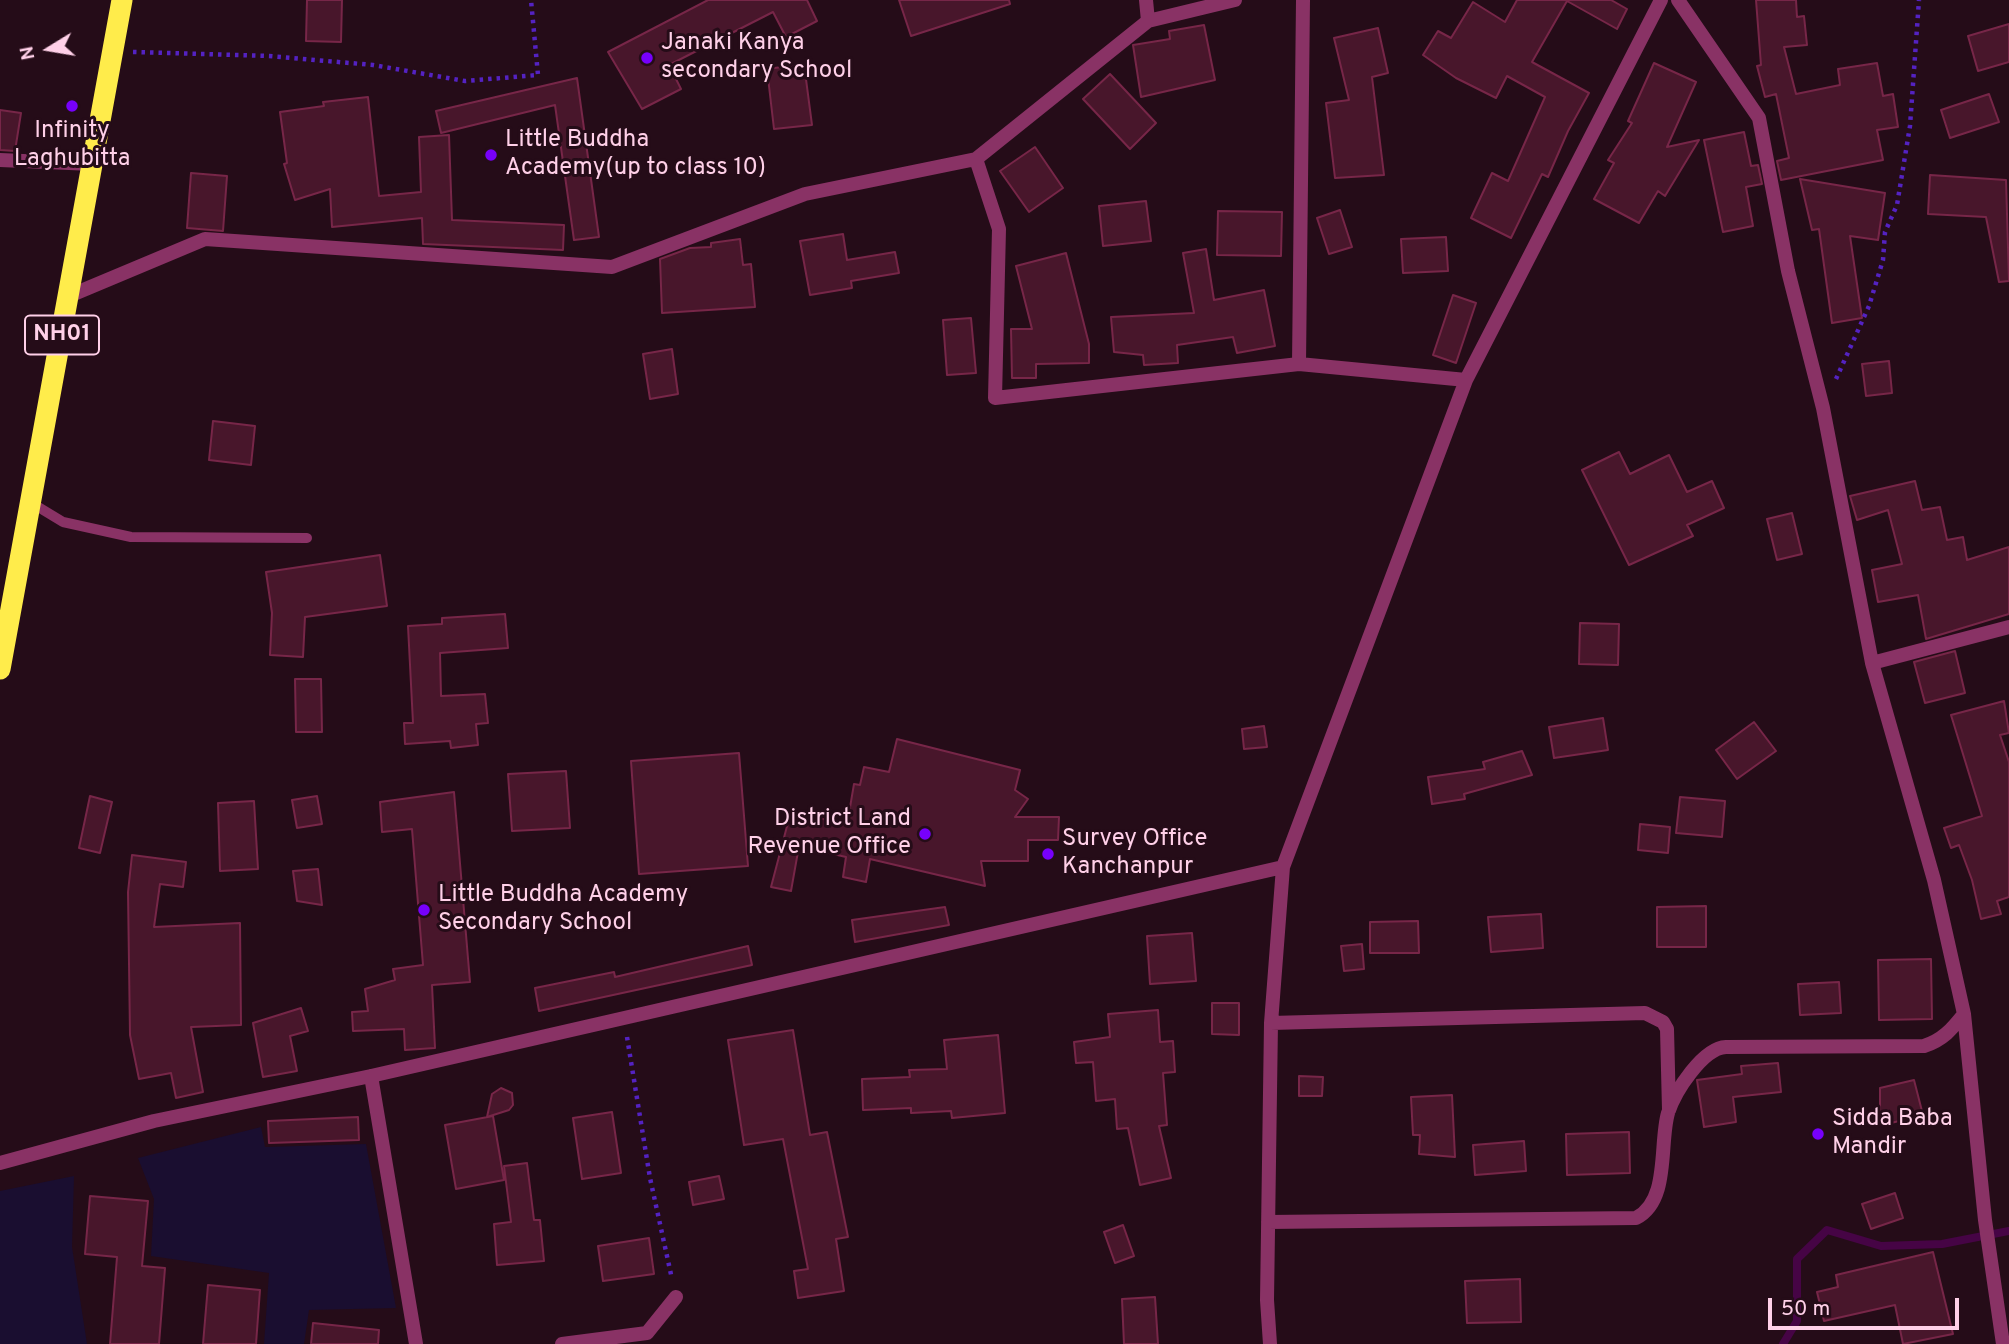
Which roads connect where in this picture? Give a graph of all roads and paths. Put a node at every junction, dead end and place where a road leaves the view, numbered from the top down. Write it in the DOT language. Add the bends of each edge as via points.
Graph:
graph roads {
  1 [pos="122,0"];
  2 [pos="531,0"];
  3 [pos="1146,0"];
  4 [pos="1235,0"];
  5 [pos="1303,0"];
  6 [pos="1661,0"];
  7 [pos="1678,0"];
  8 [pos="1919,0"];
  9 [pos="1148,22"];
  10 [pos="112,51"];
  11 [pos="976,159"];
  12 [pos="0,160"];
  13 [pos="92,164"];
  14 [pos="69,296"];
  15 [pos="1299,364"];
  16 [pos="1466,380"];
  17 [pos="1823,408"];
  18 [pos="30,502"];
  19 [pos="307,538"];
  20 [pos="2009,627"];
  21 [pos="1871,663"];
  22 [pos="0,669"];
  23 [pos="1283,867"];
  24 [pos="1964,1013"];
  25 [pos="624,1018"];
  26 [pos="1271,1023"];
  27 [pos="371,1076"];
  28 [pos="1669,1111"];
  29 [pos="0,1163"];
  30 [pos="1268,1222"];
  31 [pos="676,1297"];
  32 [pos="416,1344"];
  33 [pos="562,1344"];
  34 [pos="1270,1344"];
  35 [pos="2003,1344"];
  1 -- 10 [label="highway, NH01"];
  2 -- 10 [label="path" via="538,75 465,81 373,65 269,56"];
  3 -- 9 [label="street"];
  4 -- 9 [label="street"];
  5 -- 15 [label="street"];
  6 -- 16 [label="street"];
  7 -- 17 [label="street" via="1759,118 1788,271"];
  8 -- 17 [label="path" via="1910,126 1896,205 1868,306"];
  9 -- 11 [label="street"];
  10 -- 13 [label="highway, NH01"];
  11 -- 14 [label="street" via="805,194 612,267 205,239"];
  11 -- 15 [label="street" via="999,229 995,398"];
  12 -- 13 [label="street"];
  13 -- 14 [label="highway, NH01"];
  14 -- 18 [label="highway, NH01"];
  15 -- 16 [label="street"];
  16 -- 23 [label="street"];
  17 -- 21 [label="street"];
  18 -- 19 [label="lane" via="63,522 131,537"];
  18 -- 22 [label="highway, NH01"];
  20 -- 21 [label="street"];
  21 -- 24 [label="street" via="1934,880"];
  23 -- 25 [label="street"];
  23 -- 26 [label="street"];
  24 -- 28 [label="street" via="1949,1033 1924,1046 1718,1047 1701,1058"];
  24 -- 35 [label="street"];
  25 -- 27 [label="street"];
  25 -- 31 [label="path" via="650,1178"];
  26 -- 28 [label="street" via="1645,1013 1667,1029"];
  26 -- 30 [label="street"];
  27 -- 29 [label="street" via="154,1121"];
  27 -- 32 [label="street"];
  28 -- 30 [label="street" via="1656,1194 1649,1208 1636,1218"];
  30 -- 34 [label="street"];
  31 -- 33 [label="street" via="647,1332"];
}
